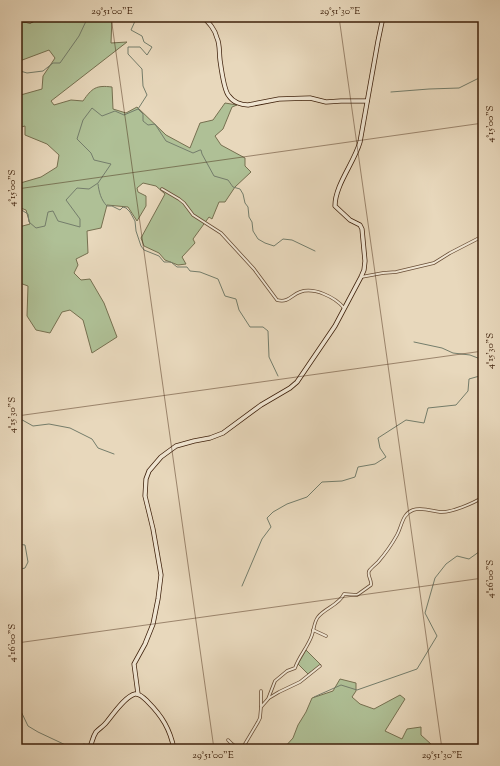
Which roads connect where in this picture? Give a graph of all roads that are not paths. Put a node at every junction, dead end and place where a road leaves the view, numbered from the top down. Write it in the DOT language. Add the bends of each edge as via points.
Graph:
graph roads {
  1 [pos="39,17"];
  2 [pos="203,17"];
  3 [pos="384,17"];
  4 [pos="17,19"];
  5 [pos="368,95"];
  6 [pos="361,101"];
  7 [pos="367,101"];
  8 [pos="162,189"];
  9 [pos="483,236"];
  10 [pos="361,277"];
  11 [pos="345,309"];
  12 [pos="483,497"];
  13 [pos="313,630"];
  14 [pos="326,636"];
  15 [pos="320,666"];
  16 [pos="261,691"];
  17 [pos="138,694"];
  18 [pos="268,699"];
  19 [pos="261,707"];
  20 [pos="228,740"];
  21 [pos="90,748"];
  22 [pos="174,749"];
  23 [pos="240,749"];
  1 -- 4 [label="street" via="30,20"];
  2 -- 6 [label="street" via="212,26 217,37 224,83 228,96 234,101 244,105 279,99"];
  3 -- 5 [label="street"];
  5 -- 6 [label="street"];
  5 -- 7 [label="street"];
  6 -- 7 [label="street"];
  7 -- 10 [label="street" via="360,142 335,203 345,216 362,229 365,261"];
  8 -- 11 [label="street" via="221,233 254,269 277,300 284,302 301,292 314,291 328,295"];
  9 -- 10 [label="street" via="434,263"];
  10 -- 11 [label="street"];
  11 -- 17 [label="street" via="297,382 290,388 261,405 223,433 176,446 161,457 149,471 145,496 161,575 153,624 134,664"];
  12 -- 13 [label="street" via="452,511 418,509 408,513 395,538 369,572 371,585 357,595 344,594 317,618"];
  13 -- 14 [label="street"];
  13 -- 18 [label="street" via="295,668 275,681"];
  15 -- 18 [label="street" via="300,682"];
  16 -- 19 [label="street"];
  17 -- 21 [label="street" via="123,702 97,732"];
  17 -- 22 [label="street" via="160,715"];
  18 -- 19 [label="street"];
  19 -- 23 [label="street" via="258,722"];
  20 -- 23 [label="street"];
}
